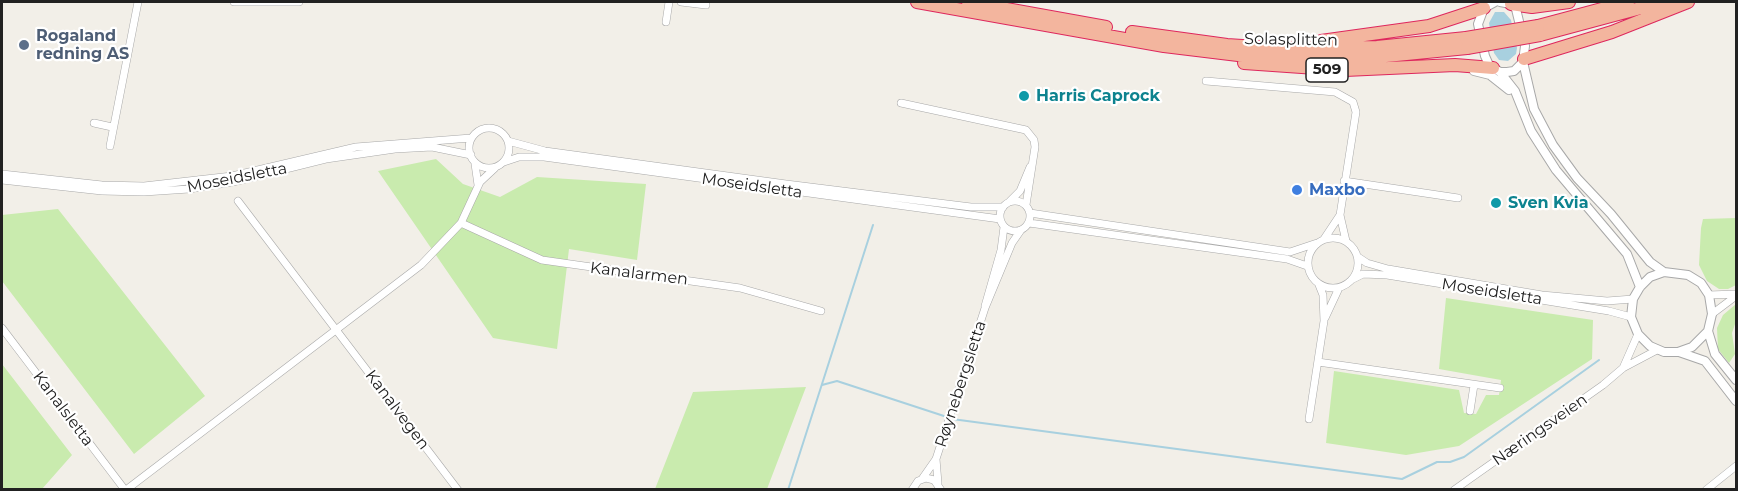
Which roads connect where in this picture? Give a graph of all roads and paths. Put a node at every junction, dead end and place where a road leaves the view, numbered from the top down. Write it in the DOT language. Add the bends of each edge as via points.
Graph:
graph roads {
  1 [pos="138,2"];
  2 [pos="234,2"];
  3 [pos="299,2"];
  4 [pos="669,2"];
  5 [pos="681,2"];
  6 [pos="917,2"];
  7 [pos="968,2"];
  8 [pos="1502,2"];
  9 [pos="1569,2"];
  10 [pos="1628,2"];
  11 [pos="1663,2"];
  12 [pos="1688,2"];
  13 [pos="706,5"];
  14 [pos="1484,8"];
  15 [pos="666,22"];
  16 [pos="1539,30"];
  17 [pos="1466,43"];
  18 [pos="1227,45"];
  19 [pos="1164,46"];
  20 [pos="1523,61"];
  21 [pos="1435,68"];
  22 [pos="1496,70"];
  23 [pos="1206,81"];
  24 [pos="901,103"];
  25 [pos="1520,105"];
  26 [pos="94,123"];
  27 [pos="112,127"];
  28 [pos="471,138"];
  29 [pos="508,141"];
  30 [pos="110,146"];
  31 [pos="471,155"];
  32 [pos="1034,160"];
  33 [pos="504,162"];
  34 [pos="475,164"];
  35 [pos="495,168"];
  36 [pos="2,174"];
  37 [pos="2,180"];
  38 [pos="1344,181"];
  39 [pos="477,190"];
  40 [pos="1458,198"];
  41 [pos="238,201"];
  42 [pos="1010,201"];
  43 [pos="1026,205"];
  44 [pos="1003,207"];
  45 [pos="1030,213"];
  46 [pos="1340,214"];
  47 [pos="461,223"];
  48 [pos="1002,223"];
  49 [pos="1029,224"];
  50 [pos="1021,230"];
  51 [pos="1324,239"];
  52 [pos="1346,241"];
  53 [pos="1317,243"];
  54 [pos="1358,257"];
  55 [pos="1307,266"];
  56 [pos="1664,272"];
  57 [pos="1353,279"];
  58 [pos="1319,285"];
  59 [pos="1640,287"];
  60 [pos="1339,288"];
  61 [pos="1709,295"];
  62 [pos="1737,295"];
  63 [pos="1634,298"];
  64 [pos="985,308"];
  65 [pos="821,312"];
  66 [pos="1712,314"];
  67 [pos="1632,317"];
  68 [pos="1324,321"];
  69 [pos="2,328"];
  70 [pos="336,331"];
  71 [pos="1708,331"];
  72 [pos="1638,334"];
  73 [pos="1657,350"];
  74 [pos="1678,352"];
  75 [pos="1318,362"];
  76 [pos="1623,368"];
  77 [pos="1737,380"];
  78 [pos="1474,385"];
  79 [pos="1500,388"];
  80 [pos="1737,401"];
  81 [pos="1470,411"];
  82 [pos="1309,419"];
  83 [pos="936,459"];
  84 [pos="1737,460"];
  85 [pos="1734,467"];
  86 [pos="922,479"];
  87 [pos="939,486"];
  88 [pos="126,489"];
  89 [pos="458,489"];
  90 [pos="912,489"];
  91 [pos="1454,489"];
  92 [pos="1706,489"];
  1 -- 27 [label="street"];
  2 -- 3 [label="street"];
  4 -- 15 [label="street"];
  5 -- 13 [label="street"];
  6 -- 19 [label="highway, Solasplitten / 509"];
  7 -- 18 [label="highway, Solasplitten / 509"];
  8 -- 9 [label="highway" via="1532,7"];
  8 -- 14 [label="street"];
  8 -- 20 [label="street" via="1520,18 1525,46"];
  10 -- 16 [label="highway, Solasplitten / 509"];
  11 -- 16 [label="highway, Solasplitten / 509"];
  12 -- 20 [label="highway"];
  14 -- 18 [label="highway, 509" via="1429,26 1368,35 1316,42 1240,41"];
  14 -- 22 [label="street" via="1478,24 1485,56"];
  16 -- 17 [label="highway, Solasplitten / 509, bridge"];
  17 -- 18 [label="highway, Solasplitten / 509" via="1357,48"];
  17 -- 19 [label="highway, Solasplitten / 509" via="1376,57 1316,59"];
  19 -- 21 [label="highway, 509" via="1177,52 1265,66 1345,70"];
  20 -- 22 [label="street" via="1514,70"];
  20 -- 56 [label="street" via="1529,97 1553,145 1637,248"];
  21 -- 22 [label="highway, 509" via="1466,65"];
  21 -- 25 [label="street" via="1490,75"];
  22 -- 25 [label="street" via="1515,91"];
  23 -- 38 [label="street" via="1344,95 1353,102 1356,112"];
  24 -- 32 [label="street" via="1017,126 1034,141"];
  25 -- 59 [label="street" via="1556,170 1628,254"];
  26 -- 27 [label="street"];
  27 -- 30 [label="street"];
  28 -- 29 [label="street" via="479,130 490,128 501,132"];
  28 -- 31 [label="street"];
  28 -- 36 [label="street, Moseidsletta" via="356,147 232,176 144,186"];
  29 -- 33 [label="street" via="509,152"];
  29 -- 44 [label="street, Moseidsletta" via="545,151 751,179 971,207"];
  31 -- 34 [label="street"];
  31 -- 37 [label="street, Moseidsletta" via="432,147 386,150 326,159 233,182 144,192"];
  32 -- 42 [label="street" via="1020,190"];
  32 -- 43 [label="street"];
  33 -- 35 [label="street"];
  33 -- 48 [label="street, Moseidsletta" via="519,157 544,157 970,213"];
  34 -- 35 [label="street" via="484,169"];
  34 -- 39 [label="street"];
  35 -- 39 [label="street"];
  38 -- 40 [label="street"];
  38 -- 46 [label="street"];
  39 -- 47 [label="street"];
  41 -- 70 [label="street"];
  42 -- 43 [label="street"];
  42 -- 44 [label="street"];
  43 -- 45 [label="street"];
  44 -- 48 [label="street"];
  45 -- 49 [label="street"];
  45 -- 53 [label="street" via="1290,252"];
  46 -- 51 [label="street"];
  46 -- 52 [label="street"];
  47 -- 65 [label="street, Kanalarmen" via="542,260 740,288"];
  47 -- 70 [label="street" via="422,266"];
  48 -- 50 [label="street" via="1011,231"];
  48 -- 64 [label="street, Røynebergsletta" via="1001,250"];
  49 -- 50 [label="street"];
  49 -- 55 [label="street" via="1287,259"];
  50 -- 64 [label="street, Røynebergsletta"];
  51 -- 52 [label="street"];
  51 -- 53 [label="street"];
  52 -- 54 [label="street"];
  53 -- 55 [label="street"];
  54 -- 57 [label="street"];
  54 -- 63 [label="street, Moseidsletta" via="1388,269 1542,295 1607,301"];
  55 -- 58 [label="street"];
  56 -- 59 [label="street" via="1650,277"];
  56 -- 61 [label="street" via="1688,274"];
  57 -- 60 [label="street"];
  57 -- 67 [label="street, Moseidsletta" via="1363,274 1387,275"];
  58 -- 60 [label="street"];
  58 -- 68 [label="street"];
  59 -- 63 [label="street"];
  60 -- 68 [label="street"];
  61 -- 62 [label="street"];
  61 -- 66 [label="street"];
  62 -- 66 [label="street"];
  63 -- 67 [label="street"];
  64 -- 83 [label="street, Røynebergsletta"];
  66 -- 71 [label="street"];
  67 -- 72 [label="street"];
  68 -- 75 [label="street"];
  69 -- 88 [label="street, Kanalsletta"];
  70 -- 88 [label="street"];
  70 -- 89 [label="street, Kanalvegen"];
  71 -- 74 [label="street" via="1692,347"];
  71 -- 77 [label="street" via="1715,354"];
  72 -- 73 [label="street"];
  72 -- 76 [label="street"];
  73 -- 74 [label="street"];
  73 -- 76 [label="street, Næringsveien"];
  74 -- 80 [label="street" via="1705,361"];
  75 -- 78 [label="street"];
  75 -- 82 [label="street"];
  76 -- 91 [label="street, Næringsveien"];
  78 -- 79 [label="street"];
  78 -- 81 [label="street"];
  83 -- 86 [label="street, Røynebergsletta"];
  83 -- 87 [label="street, Røynebergsletta"];
  84 -- 85 [label="street"];
  85 -- 92 [label="street"];
  86 -- 87 [label="street" via="930,478"];
  86 -- 90 [label="street, Røynebergsletta"];
}
